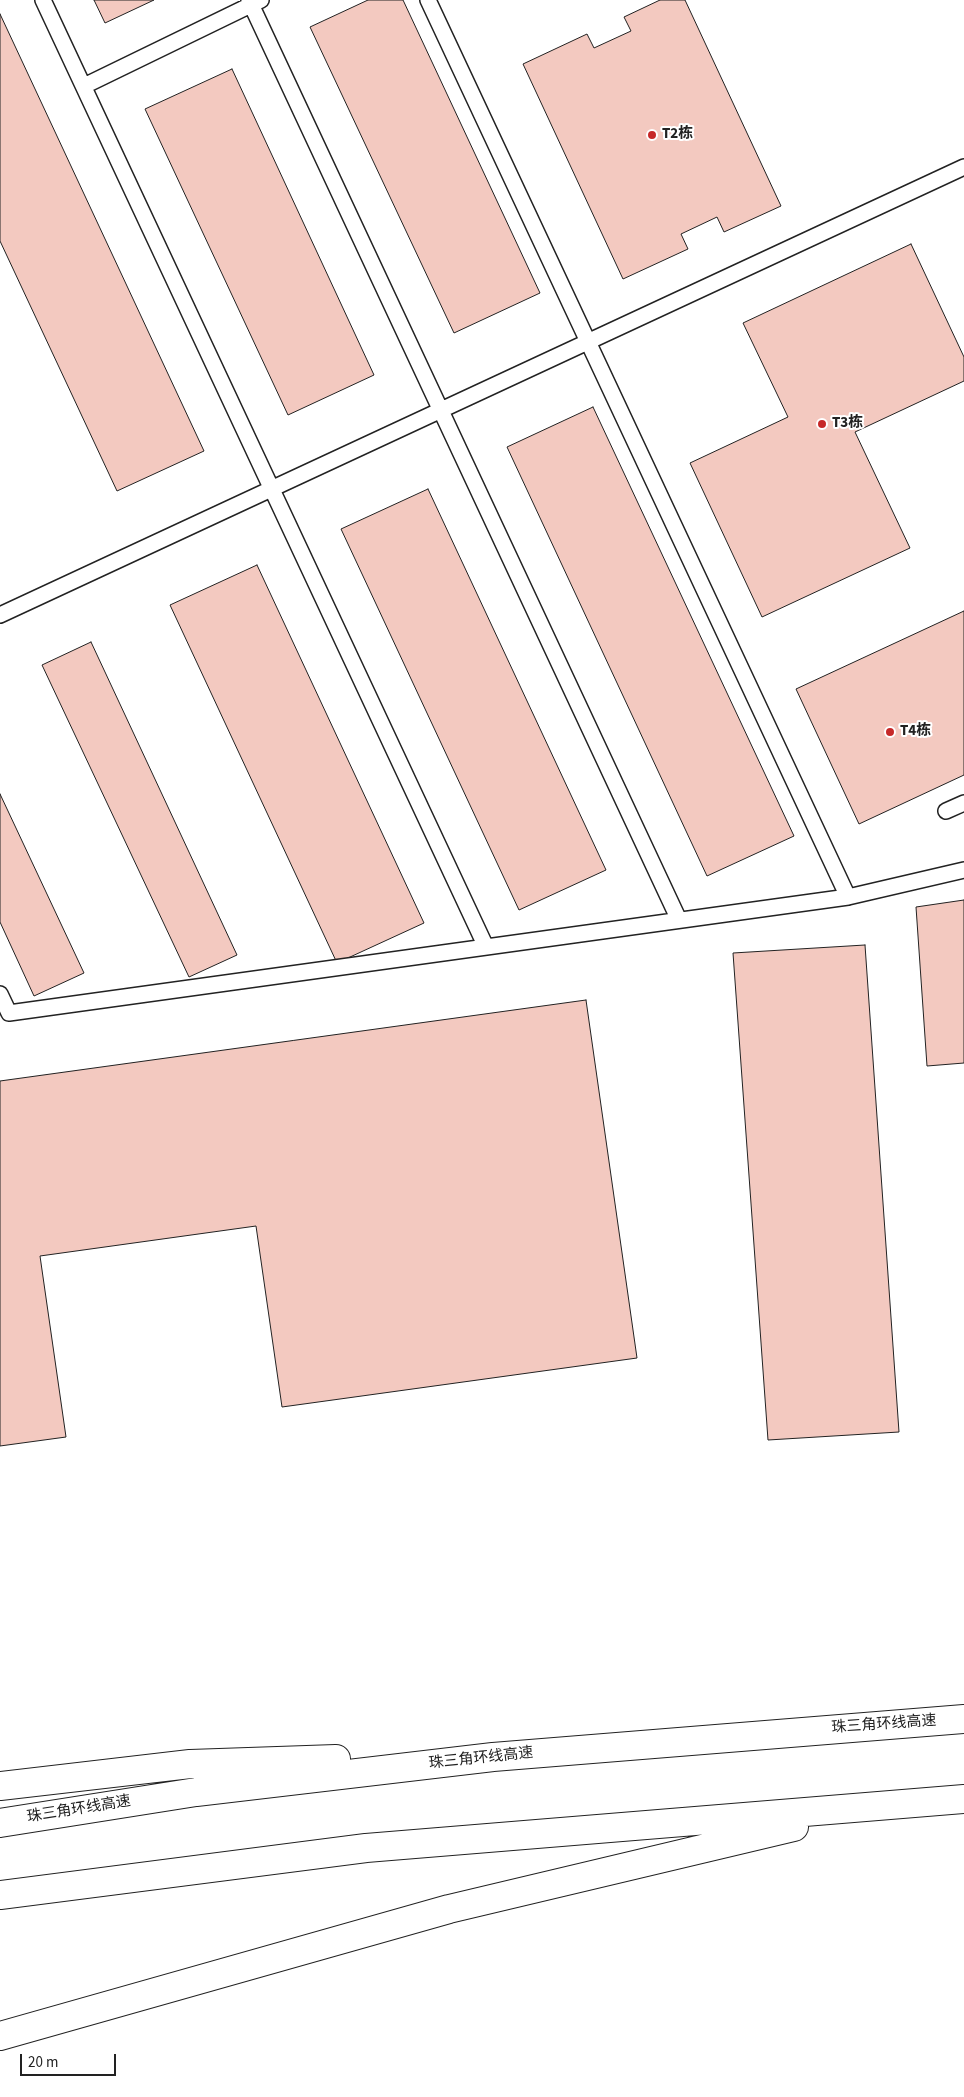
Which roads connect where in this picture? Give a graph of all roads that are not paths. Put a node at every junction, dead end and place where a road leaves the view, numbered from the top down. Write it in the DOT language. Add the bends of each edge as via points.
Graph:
graph roads {
  1 [pos="44,0"];
  2 [pos="428,0"];
  3 [pos="254,2"];
  4 [pos="84,86"];
  5 [pos="964,167"];
  6 [pos="588,342"];
  7 [pos="440,410"];
  8 [pos="272,489"];
  9 [pos="0,615"];
  10 [pos="964,803"];
  11 [pos="946,811"];
  12 [pos="964,870"];
  13 [pos="848,897"];
  14 [pos="679,920"];
  15 [pos="486,947"];
  16 [pos="0,994"];
  17 [pos="964,1719"];
  18 [pos="540,1752"];
  19 [pos="0,1786"];
  20 [pos="964,1799"];
  21 [pos="886,1806"];
  22 [pos="0,1823"];
  23 [pos="0,1895"];
  24 [pos="0,2036"];
  1 -- 4 [label="lane"];
  2 -- 6 [label="lane"];
  3 -- 4 [label="lane"];
  3 -- 7 [label="lane"];
  4 -- 8 [label="lane"];
  5 -- 6 [label="lane"];
  6 -- 7 [label="lane"];
  6 -- 13 [label="lane"];
  7 -- 8 [label="lane"];
  7 -- 14 [label="lane"];
  8 -- 9 [label="lane"];
  8 -- 15 [label="lane"];
  10 -- 11 [label="lane"];
  12 -- 13 [label="lane"];
  13 -- 14 [label="lane"];
  14 -- 15 [label="lane"];
  15 -- 16 [label="lane" via="9,1013"];
  17 -- 18 [label="highway, 珠三角环线高速"];
  18 -- 19 [label="highway" via="190,1764"];
  18 -- 22 [label="highway, 珠三角环线高速" via="196,1792"];
  20 -- 21 [label="highway"];
  21 -- 23 [label="highway" via="366,1848"];
  21 -- 24 [label="highway" via="449,1909"];
}
